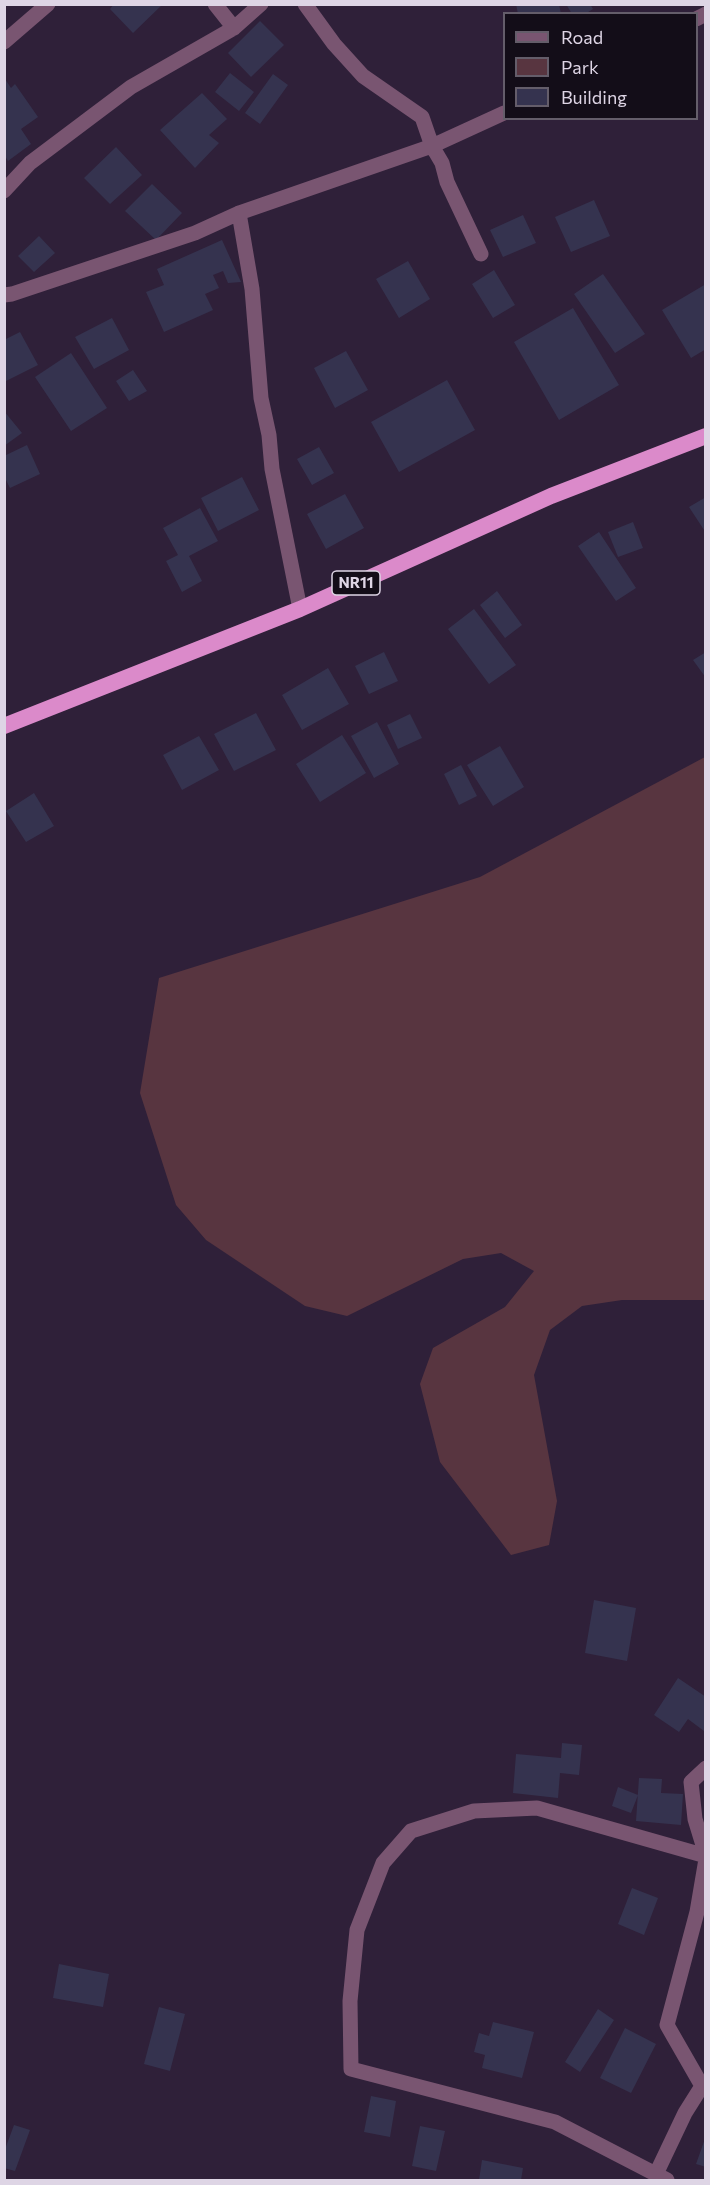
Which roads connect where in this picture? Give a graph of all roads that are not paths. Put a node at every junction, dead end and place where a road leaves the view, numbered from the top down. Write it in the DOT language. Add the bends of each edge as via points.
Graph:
graph roads {
  1 [pos="48,4"];
  2 [pos="215,4"];
  3 [pos="261,4"];
  4 [pos="305,4"];
  5 [pos="234,28"];
  6 [pos="4,42"];
  7 [pos="503,114"];
  8 [pos="432,146"];
  9 [pos="4,191"];
  10 [pos="239,213"];
  11 [pos="481,254"];
  12 [pos="4,295"];
  13 [pos="705,436"];
  14 [pos="300,609"];
  15 [pos="4,726"];
  16 [pos="705,1768"];
  17 [pos="705,1857"];
  18 [pos="661,2177"];
  1 -- 6 [label="street"];
  2 -- 5 [label="street"];
  3 -- 5 [label="street"];
  4 -- 8 [label="street" via="363,76 422,117"];
  5 -- 9 [label="street" via="131,87 30,163"];
  7 -- 8 [label="street"];
  8 -- 10 [label="street"];
  8 -- 11 [label="street"];
  10 -- 12 [label="street" via="195,233"];
  10 -- 14 [label="street" via="252,289 261,398"];
  13 -- 14 [label="highway, NR11" via="551,495"];
  14 -- 15 [label="highway, NR11"];
  16 -- 17 [label="street" via="691,1782"];
  17 -- 18 [label="street" via="697,1912 667,2025 702,2086 685,2112"];
  17 -- 18 [label="street" via="537,1808 474,1810 411,1831 383,1863 357,1929 350,2001 351,2069 555,2122"];
}
